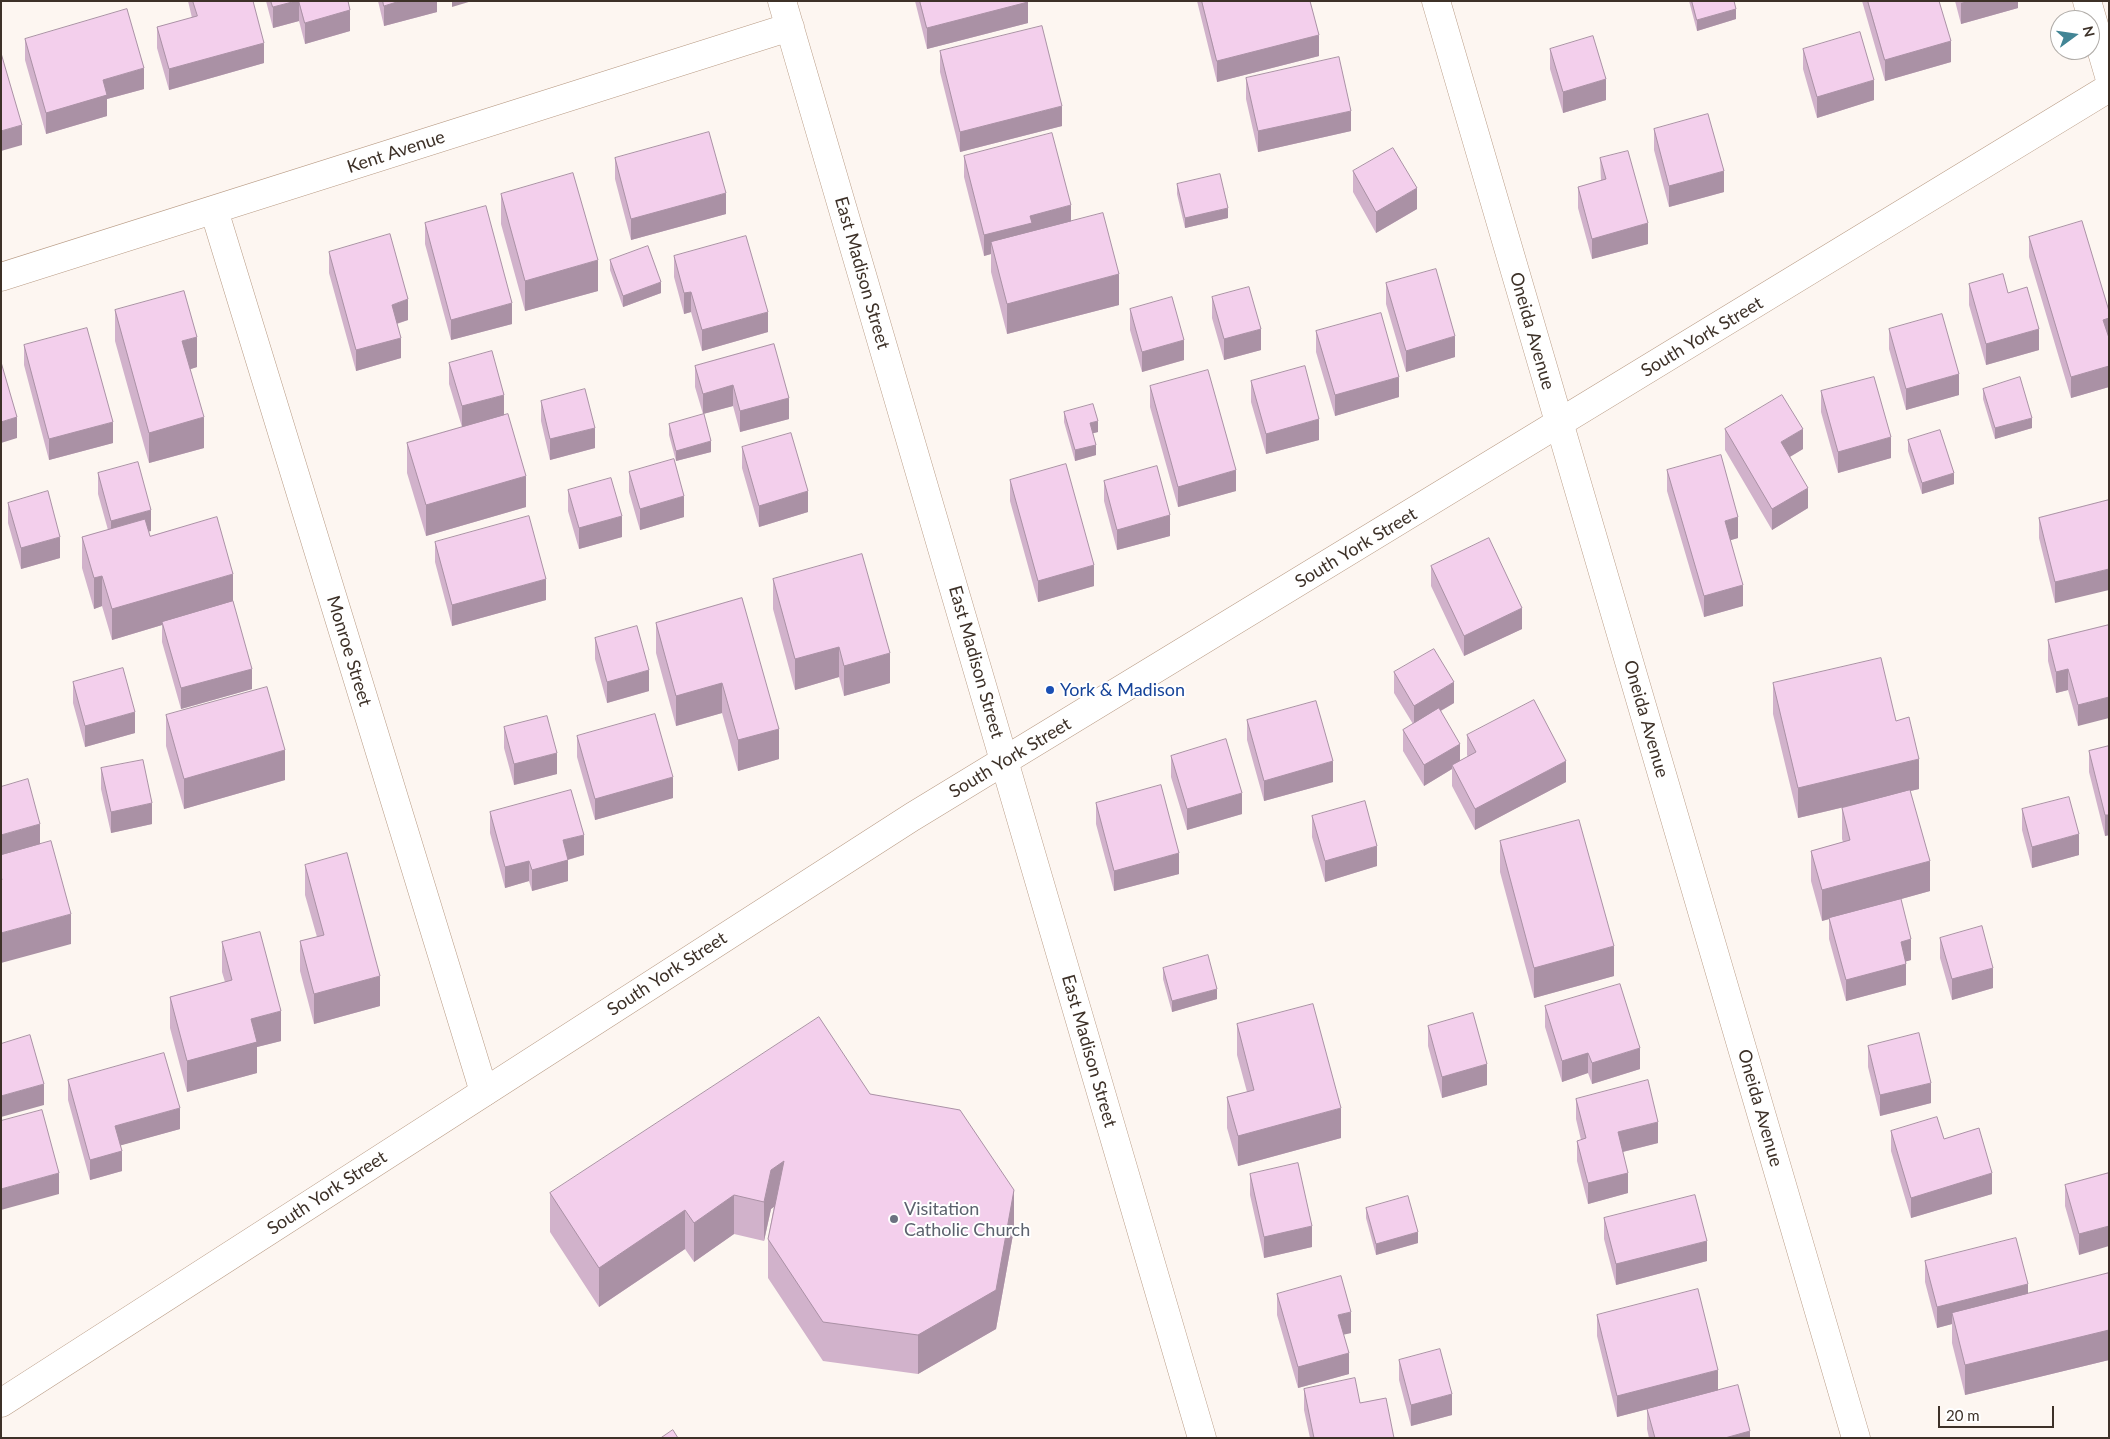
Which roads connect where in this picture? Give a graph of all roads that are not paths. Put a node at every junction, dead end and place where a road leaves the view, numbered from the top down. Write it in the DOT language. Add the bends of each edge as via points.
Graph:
graph roads {
  1 [pos="782,1"];
  2 [pos="1436,1"];
  3 [pos="2087,1"];
  4 [pos="790,27"];
  5 [pos="2109,76"];
  6 [pos="2109,88"];
  7 [pos="214,210"];
  8 [pos="1,277"];
  9 [pos="1560,424"];
  10 [pos="1005,762"];
  11 [pos="484,1092"];
  12 [pos="1,1403"];
  13 [pos="1202,1438"];
  14 [pos="1856,1438"];
  1 -- 4 [label="street, East Madison Street"];
  2 -- 9 [label="street, Oneida Avenue"];
  3 -- 5 [label="street"];
  4 -- 7 [label="street, Kent Avenue"];
  4 -- 10 [label="street, East Madison Street"];
  6 -- 9 [label="street, South York Street"];
  7 -- 8 [label="street, Kent Avenue"];
  7 -- 11 [label="street, Monroe Street"];
  9 -- 10 [label="street, South York Street"];
  9 -- 14 [label="street, Oneida Avenue"];
  10 -- 11 [label="street, South York Street" via="912,817"];
  10 -- 13 [label="street, East Madison Street"];
  11 -- 12 [label="street, South York Street"];
}
